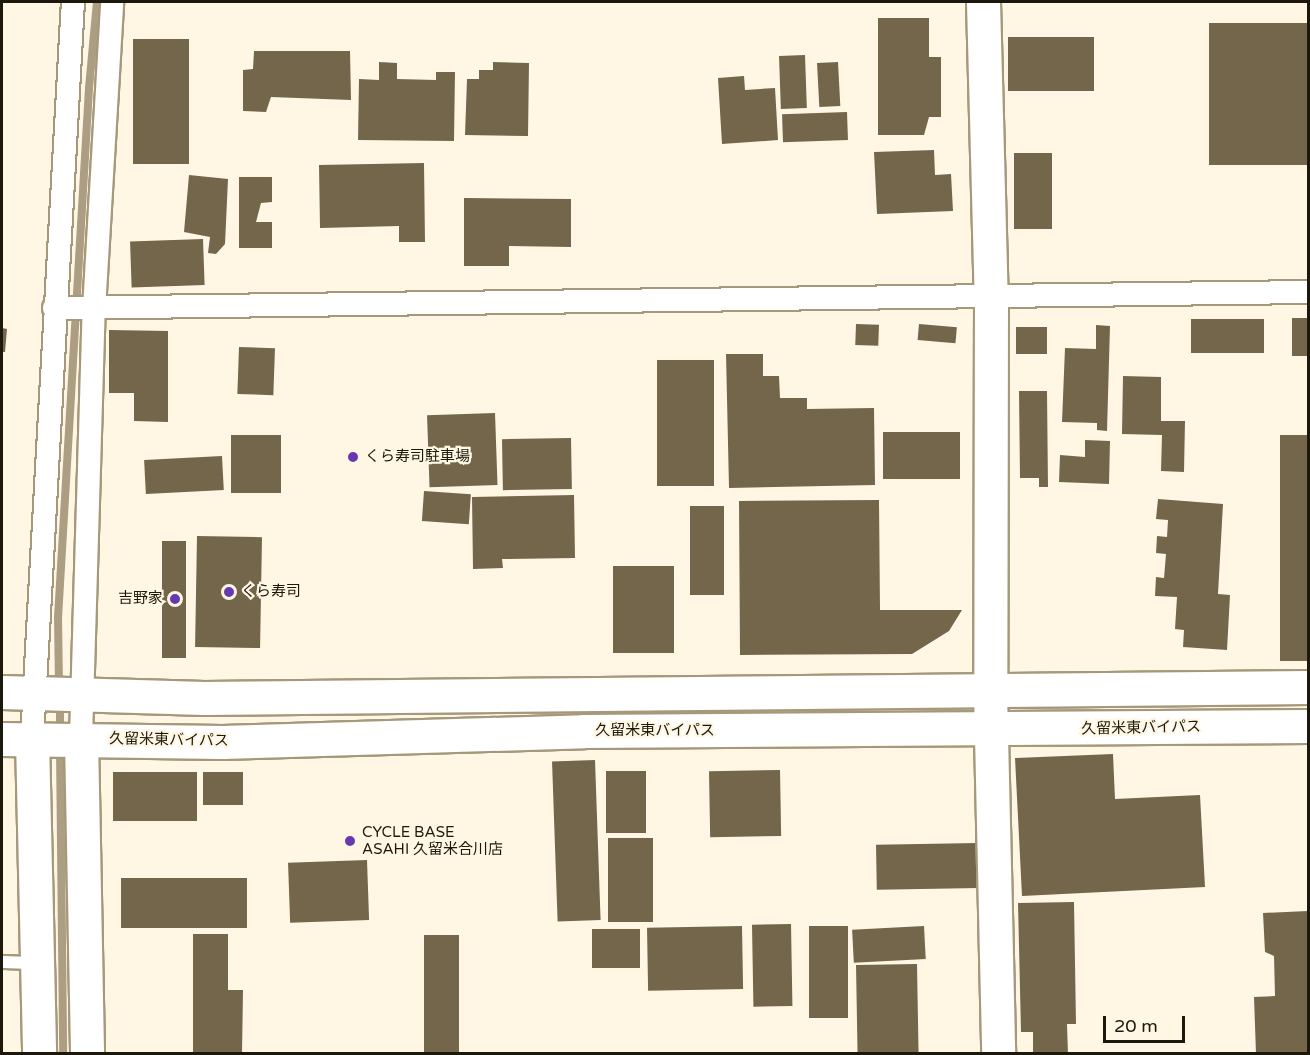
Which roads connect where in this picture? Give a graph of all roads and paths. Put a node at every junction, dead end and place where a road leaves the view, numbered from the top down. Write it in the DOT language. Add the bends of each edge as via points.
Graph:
graph roads {
  1 [pos="73,2"];
  2 [pos="112,2"];
  3 [pos="983,2"];
  4 [pos="1308,292"];
  5 [pos="991,298"];
  6 [pos="54,308"];
  7 [pos="94,309"];
  8 [pos="1308,687"];
  9 [pos="990,691"];
  10 [pos="25,693"];
  11 [pos="78,694"];
  12 [pos="1308,726"];
  13 [pos="992,731"];
  14 [pos="78,738"];
  15 [pos="25,739"];
  16 [pos="2,962"];
  17 [pos="37,963"];
  18 [pos="39,1053"];
  19 [pos="87,1053"];
  20 [pos="998,1053"];
  1 -- 6 [label="street"];
  2 -- 7 [label="street"];
  3 -- 5 [label="main road"];
  4 -- 5 [label="street"];
  5 -- 7 [label="street"];
  5 -- 9 [label="main road"];
  6 -- 7 [label="street"];
  6 -- 10 [label="street"];
  7 -- 11 [label="street"];
  8 -- 9 [label="main road"];
  9 -- 11 [label="main road" via="204,698"];
  9 -- 13 [label="main road"];
  10 -- 11 [label="main road"];
  10 -- 15 [label="street"];
  11 -- 14 [label="street"];
  12 -- 13 [label="main road, 久留米東バイパス"];
  13 -- 14 [label="main road, 久留米東バイパス" via="584,731 222,742"];
  13 -- 20 [label="main road"];
  14 -- 15 [label="main road, 久留米東バイパス"];
  14 -- 19 [label="main road"];
  15 -- 17 [label="main road"];
  16 -- 17 [label="lane"];
  17 -- 18 [label="main road"];
}
